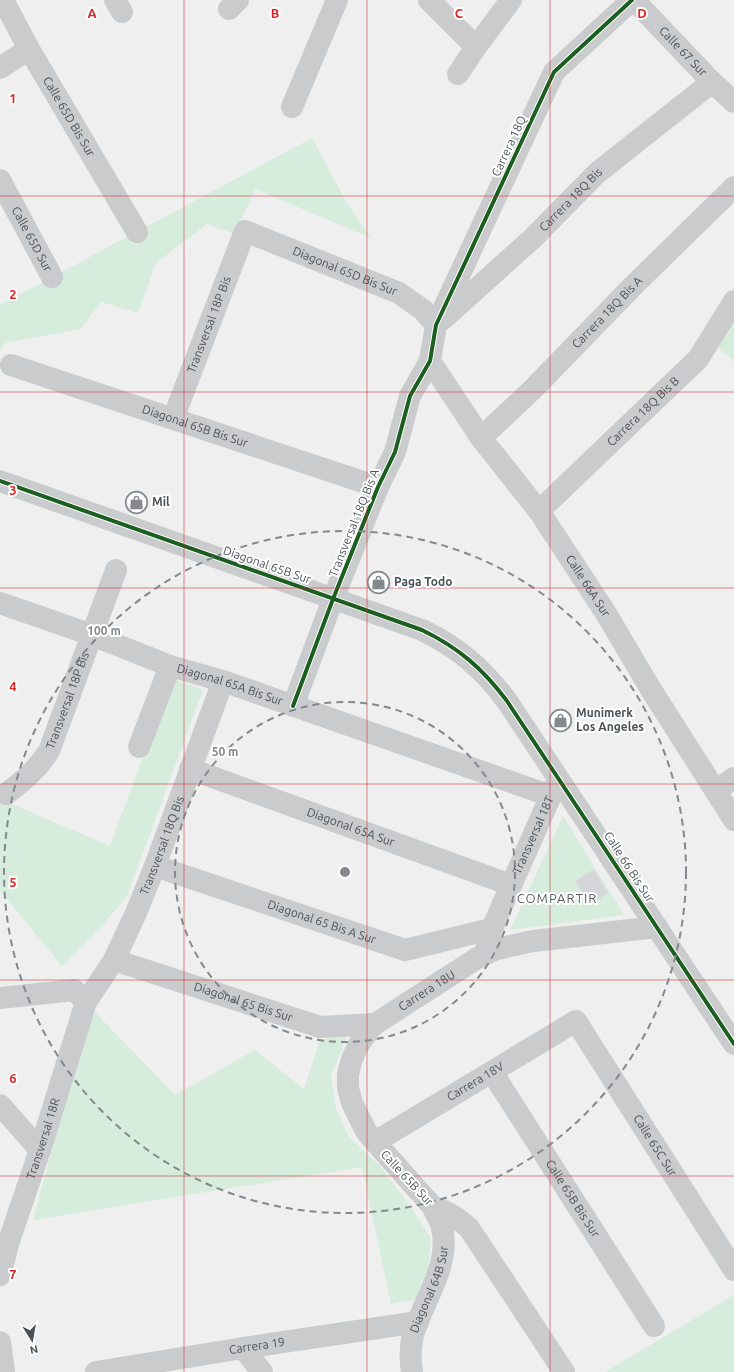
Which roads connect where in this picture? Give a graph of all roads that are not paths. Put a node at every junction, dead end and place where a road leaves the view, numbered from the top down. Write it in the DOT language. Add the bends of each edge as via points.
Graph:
graph roads {
  1 [pos="3,0"];
  2 [pos="337,0"];
  3 [pos="429,0"];
  4 [pos="511,0"];
  5 [pos="633,0"];
  6 [pos="476,47"];
  7 [pos="29,49"];
  8 [pos="0,68"];
  9 [pos="458,74"];
  10 [pos="712,82"];
  11 [pos="734,102"];
  12 [pos="292,107"];
  13 [pos="0,180"];
  14 [pos="734,187"];
  15 [pos="245,231"];
  16 [pos="136,232"];
  17 [pos="52,277"];
  18 [pos="734,301"];
  19 [pos="436,325"];
  20 [pos="430,361"];
  21 [pos="11,365"];
  22 [pos="173,419"];
  23 [pos="481,438"];
  24 [pos="0,481"];
  25 [pos="378,487"];
  26 [pos="539,512"];
  27 [pos="116,570"];
  28 [pos="333,599"];
  29 [pos="0,603"];
  30 [pos="92,635"];
  31 [pos="170,666"];
  32 [pos="223,681"];
  33 [pos="507,701"];
  34 [pos="293,706"];
  35 [pos="139,747"];
  36 [pos="190,769"];
  37 [pos="734,778"];
  38 [pos="554,787"];
  39 [pos="716,792"];
  40 [pos="6,794"];
  41 [pos="734,820"];
  42 [pos="154,866"];
  43 [pos="511,885"];
  44 [pos="657,928"];
  45 [pos="491,929"];
  46 [pos="479,958"];
  47 [pos="114,960"];
  48 [pos="0,998"];
  49 [pos="86,1002"];
  50 [pos="576,1021"];
  51 [pos="375,1024"];
  52 [pos="734,1044"];
  53 [pos="492,1072"];
  54 [pos="0,1105"];
  55 [pos="375,1142"];
  56 [pos="40,1150"];
  57 [pos="433,1207"];
  58 [pos="734,1270"];
  59 [pos="0,1275"];
  60 [pos="418,1322"];
  61 [pos="654,1326"];
  62 [pos="0,1342"];
  63 [pos="243,1348"];
  64 [pos="137,1369"];
  65 [pos="4,1372"];
  66 [pos="96,1372"];
  67 [pos="262,1372"];
  68 [pos="412,1372"];
  69 [pos="564,1372"];
  1 -- 7 [label="street, Calle 65D Bis Sur"];
  2 -- 12 [label="street"];
  3 -- 6 [label="street"];
  4 -- 6 [label="street"];
  5 -- 10 [label="street, Calle 67 Sur"];
  5 -- 19 [label="street, Carrera 18Q" via="554,72"];
  6 -- 9 [label="street"];
  7 -- 8 [label="street"];
  7 -- 16 [label="street, Calle 65D Bis Sur"];
  10 -- 11 [label="street, Calle 67 Sur"];
  10 -- 19 [label="street, Carrera 18Q Bis" via="597,173 533,238"];
  13 -- 17 [label="street, Calle 65D Sur"];
  14 -- 23 [label="street, Carrera 18Q Bis A"];
  15 -- 19 [label="street, Diagonal 65D Bis Sur" via="399,293 423,310"];
  15 -- 22 [label="street, Transversal 18P Bis"];
  18 -- 26 [label="street, Carrera 18Q Bis B" via="698,359"];
  19 -- 20 [label="street, Transversal 18Q Bis A"];
  20 -- 23 [label="street, Calle 66A Sur"];
  20 -- 25 [label="street, Transversal 18Q Bis A" via="410,396 395,452"];
  21 -- 22 [label="street, Diagonal 65B Bis Sur"];
  22 -- 25 [label="street, Diagonal 65B Bis Sur"];
  23 -- 26 [label="street, Calle 66A Sur"];
  24 -- 28 [label="street, Diagonal 65B Sur"];
  25 -- 28 [label="street, Transversal 18Q Bis A"];
  26 -- 39 [label="street, Calle 66A Sur" via="607,615"];
  27 -- 30 [label="street, Transversal 18P Bis"];
  28 -- 33 [label="street, Diagonal 65B Sur" via="422,630 442,640 478,667"];
  28 -- 34 [label="street, Transversal 18Q Bis A"];
  29 -- 30 [label="street, Diagonal 65A Bis Sur"];
  30 -- 31 [label="street, Diagonal 65A Bis Sur"];
  30 -- 40 [label="street, Transversal 18P Bis" via="49,751 32,774"];
  31 -- 32 [label="street, Diagonal 65A Bis Sur"];
  31 -- 35 [label="street"];
  32 -- 34 [label="street, Diagonal 65A Bis Sur"];
  32 -- 36 [label="street, Transversal 18Q Bis"];
  33 -- 38 [label="street, Calle 66 Bis Sur"];
  34 -- 38 [label="street, Diagonal 65A Bis Sur"];
  36 -- 42 [label="street, Transversal 18Q Bis"];
  36 -- 43 [label="street, Diagonal 65A Sur"];
  37 -- 39 [label="street"];
  38 -- 43 [label="street, Transversal 18T"];
  38 -- 44 [label="street, Calle 66 Bis Sur"];
  39 -- 41 [label="street, Calle 66A Sur"];
  42 -- 45 [label="street, Diagonal 65 Bis A Sur" via="406,950"];
  42 -- 47 [label="street, Transversal 18Q Bis"];
  43 -- 45 [label="street, Transversal 18T"];
  44 -- 46 [label="street" via="533,941 511,945"];
  44 -- 52 [label="street, Calle 66 Bis Sur"];
  45 -- 46 [label="street, Transversal 18T"];
  46 -- 51 [label="street, Carrera 18U"];
  47 -- 49 [label="street, Transversal 18Q Bis"];
  47 -- 51 [label="street, Diagonal 65 Bis Sur" via="320,1027"];
  48 -- 49 [label="street" via="74,990"];
  49 -- 56 [label="street, Transversal 18R"];
  50 -- 53 [label="street, Carrera 18V"];
  50 -- 58 [label="street, Calle 65C Sur"];
  51 -- 55 [label="street, Calle 65B Sur" via="358,1046 348,1074 352,1104 366,1131"];
  53 -- 55 [label="street, Carrera 18V"];
  53 -- 61 [label="street, Calle 65B Bis Sur"];
  54 -- 56 [label="street"];
  55 -- 57 [label="street, Calle 65B Sur"];
  56 -- 59 [label="street, Transversal 18R"];
  57 -- 60 [label="street, Diagonal 64B Sur" via="441,1224 443,1250 439,1271"];
  57 -- 69 [label="street, Calle 65B Sur" via="446,1211 469,1228"];
  60 -- 63 [label="street, Carrera 19"];
  60 -- 68 [label="street, Diagonal 64B Sur" via="411,1349"];
  62 -- 65 [label="street"];
  63 -- 64 [label="street, Carrera 19"];
  63 -- 67 [label="street"];
  64 -- 66 [label="street, Carrera 19"];
}
